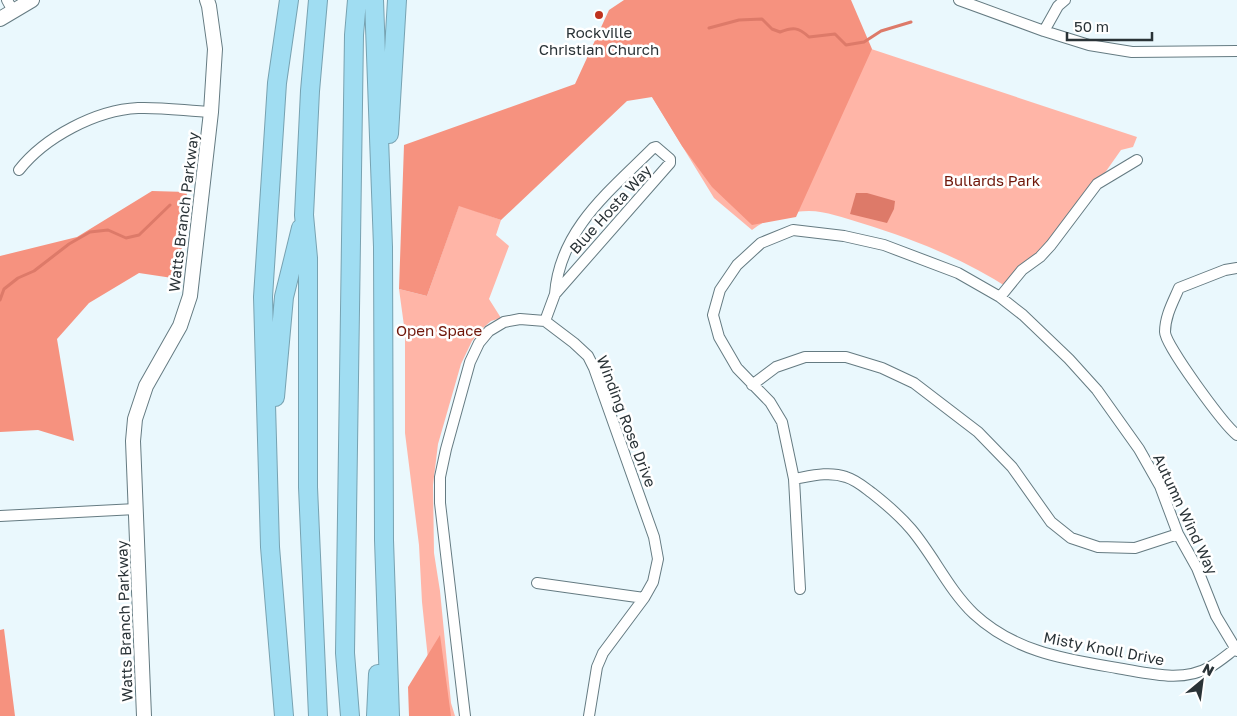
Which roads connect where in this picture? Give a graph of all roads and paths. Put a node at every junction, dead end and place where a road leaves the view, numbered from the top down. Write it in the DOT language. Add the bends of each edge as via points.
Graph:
graph roads {
  1 [pos="32,0"];
  2 [pos="207,0"];
  3 [pos="289,0"];
  4 [pos="318,0"];
  5 [pos="357,0"];
  6 [pos="374,0"];
  7 [pos="397,0"];
  8 [pos="958,0"];
  9 [pos="1065,0"];
  10 [pos="10,5"];
  11 [pos="0,18"];
  12 [pos="1044,31"];
  13 [pos="1237,51"];
  14 [pos="211,112"];
  15 [pos="1137,160"];
  16 [pos="19,170"];
  17 [pos="304,215"];
  18 [pos="383,247"];
  19 [pos="1237,268"];
  20 [pos="555,294"];
  21 [pos="1000,297"];
  22 [pos="545,321"];
  23 [pos="752,385"];
  24 [pos="1237,435"];
  25 [pos="794,479"];
  26 [pos="267,491"];
  27 [pos="136,509"];
  28 [pos="0,516"];
  29 [pos="1178,534"];
  30 [pos="384,540"];
  31 [pos="537,584"];
  32 [pos="800,589"];
  33 [pos="644,598"];
  34 [pos="1236,650"];
  35 [pos="144,716"];
  36 [pos="284,716"];
  37 [pos="318,716"];
  38 [pos="350,716"];
  39 [pos="376,716"];
  40 [pos="390,716"];
  41 [pos="465,716"];
  42 [pos="589,716"];
  1 -- 10 [label="street"];
  2 -- 14 [label="street, Watts Branch Parkway" via="215,50"];
  3 -- 26 [label="highway" via="277,83 264,297"];
  4 -- 17 [label="highway"];
  5 -- 38 [label="highway" via="345,653"];
  6 -- 18 [label="highway"];
  7 -- 18 [label="highway"];
  8 -- 12 [label="street"];
  9 -- 12 [label="street"];
  10 -- 11 [label="street"];
  12 -- 13 [label="street" via="1089,45 1132,52"];
  14 -- 16 [label="street" via="138,108 101,115 39,148"];
  14 -- 27 [label="street, Watts Branch Parkway" via="190,296 180,326 146,386 135,420"];
  15 -- 21 [label="street" via="1097,184 1052,245 1022,270"];
  17 -- 26 [label="highway" via="284,297"];
  17 -- 37 [label="highway" via="308,258 308,487"];
  18 -- 30 [label="highway"];
  19 -- 24 [label="street" via="1179,288 1167,315 1165,334 1202,394"];
  20 -- 20 [label="street, Blue Hosta Way" via="666,168 670,159 656,147 595,206 574,232 560,263"];
  20 -- 22 [label="street, Blue Hosta Way"];
  21 -- 23 [label="street, Autumn Wind Way" via="958,273 884,245 793,230 761,243 737,265 720,290 712,315 719,337 737,368"];
  21 -- 29 [label="street, Autumn Wind Way" via="1069,360 1107,403 1160,486"];
  22 -- 33 [label="street, Winding Rose Drive" via="588,356 594,368 654,537 658,559 653,582"];
  22 -- 41 [label="street" via="520,318 504,322 489,331 479,343 470,362 440,477 440,504"];
  23 -- 25 [label="street, Autumn Wind Way" via="770,402 782,422"];
  23 -- 29 [label="street" via="776,367 805,357 846,357 882,368 914,383 978,432 1012,467 1051,522 1071,538 1098,547 1135,548"];
  25 -- 32 [label="street, Autumn Wind Way"];
  25 -- 34 [label="street, Misty Knoll Drive" via="828,474 846,477 860,484 888,505 912,530 951,588 975,615 1003,636 1033,650 1057,658 1182,676 1209,668"];
  26 -- 36 [label="highway"];
  27 -- 28 [label="street"];
  27 -- 35 [label="street, Watts Branch Parkway"];
  29 -- 34 [label="street, Autumn Wind Way" via="1216,616"];
  30 -- 39 [label="highway"];
  30 -- 40 [label="highway"];
  31 -- 33 [label="street"];
  33 -- 42 [label="street, Winding Rose Drive" via="602,653 596,667"];
}
